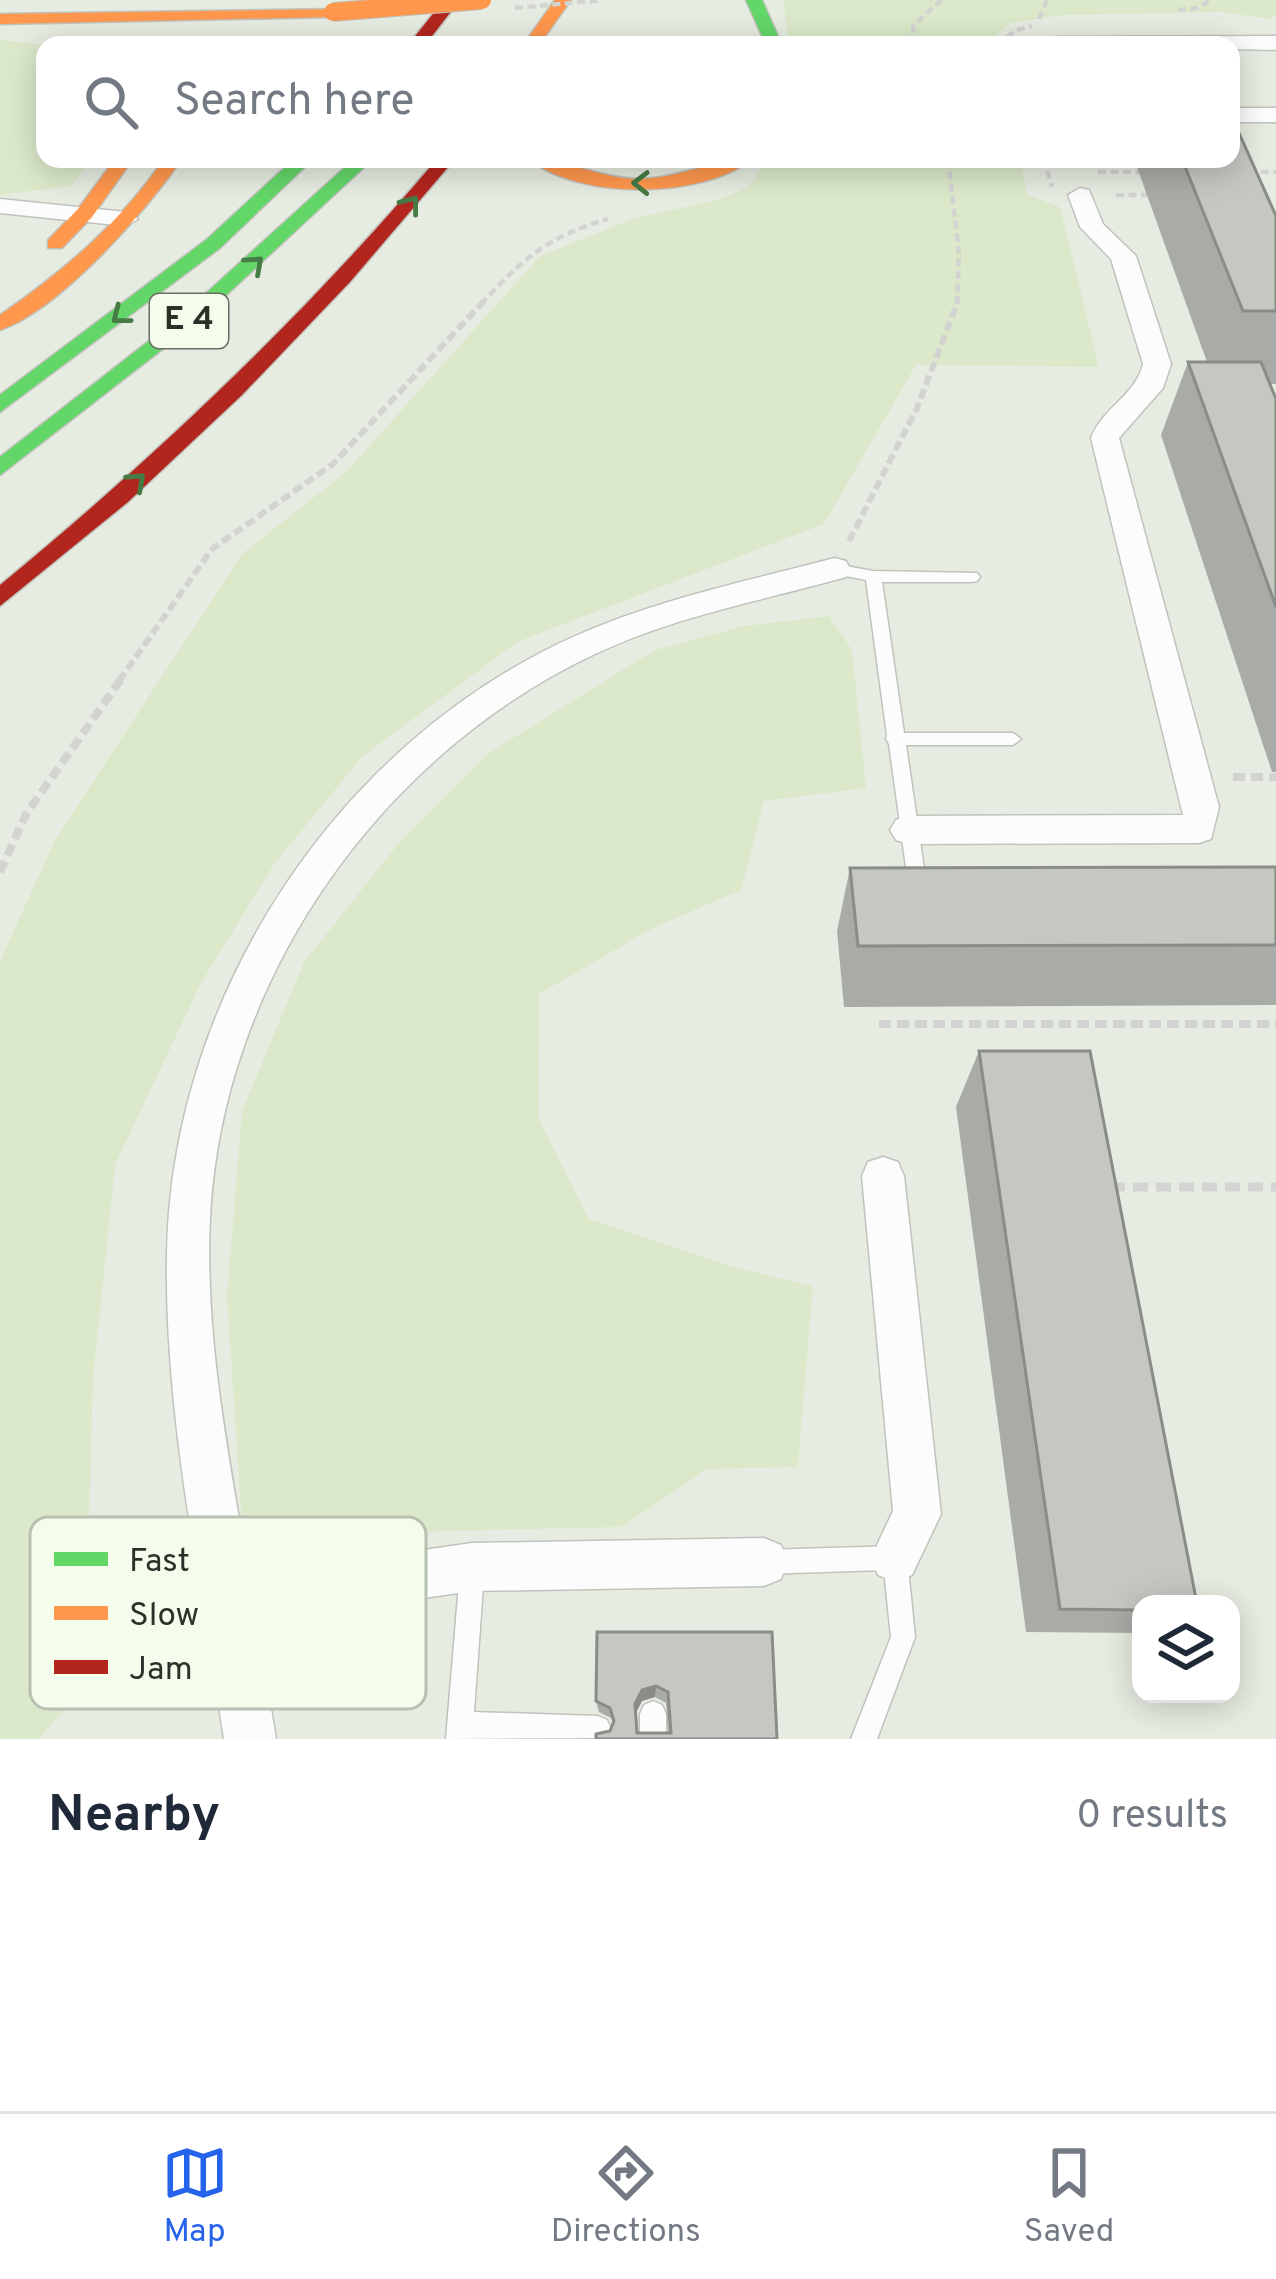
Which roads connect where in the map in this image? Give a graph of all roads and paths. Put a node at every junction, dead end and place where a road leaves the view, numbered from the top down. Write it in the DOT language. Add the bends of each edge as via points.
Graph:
graph roads {
  1 [pos="452,0"];
  2 [pos="482,0"];
  3 [pos="496,0"];
  4 [pos="563,0"];
  5 [pos="940,0"];
  6 [pos="1047,0"];
  7 [pos="750,5"];
  8 [pos="281,14"];
  9 [pos="0,20"];
  10 [pos="210,20"];
  11 [pos="1037,24"];
  12 [pos="474,30"];
  13 [pos="141,36"];
  14 [pos="234,36"];
  15 [pos="423,36"];
  16 [pos="537,36"];
  17 [pos="769,36"];
  18 [pos="915,36"];
  19 [pos="1240,43"];
  20 [pos="1276,43"];
  21 [pos="1276,115"];
  22 [pos="1240,116"];
  23 [pos="118,168"];
  24 [pos="167,168"];
  25 [pos="295,168"];
  26 [pos="355,168"];
  27 [pos="439,168"];
  28 [pos="558,168"];
  29 [pos="721,168"];
  30 [pos="949,168"];
  31 [pos="1046,168"];
  32 [pos="1163,172"];
  33 [pos="1231,172"];
  34 [pos="1276,172"];
  35 [pos="1167,194"];
  36 [pos="1081,195"];
  37 [pos="0,206"];
  38 [pos="85,213"];
  39 [pos="625,214"];
  40 [pos="126,219"];
  41 [pos="35,261"];
  42 [pos="0,324"];
  43 [pos="0,404"];
  44 [pos="0,468"];
  45 [pos="854,572"];
  46 [pos="972,577"];
  47 [pos="0,598"];
  48 [pos="894,739"];
  49 [pos="1013,739"];
  50 [pos="908,830"];
  51 [pos="0,872"];
  52 [pos="939,896"];
  53 [pos="879,1024"];
  54 [pos="1276,1024"];
  55 [pos="883,1175"];
  56 [pos="1088,1187"];
  57 [pos="1276,1187"];
  58 [pos="215,1517"];
  59 [pos="896,1558"];
  60 [pos="764,1562"];
  61 [pos="472,1567"];
  62 [pos="426,1574"];
  63 [pos="245,1709"];
  64 [pos="598,1729"];
  65 [pos="459,1731"];
  66 [pos="864,1738"];
  67 [pos="250,1739"];
  68 [pos="847,1739"];
  1 -- 15 [label="main road"];
  2 -- 8 [label="main road, bridge"];
  3 -- 12 [label="main road"];
  4 -- 16 [label="main road"];
  5 -- 18 [label="path" via="914,26"];
  6 -- 11 [label="path"];
  7 -- 17 [label="main road"];
  8 -- 10 [label="main road"];
  8 -- 14 [label="main road"];
  9 -- 10 [label="main road"];
  9 -- 13 [label="main road"];
  19 -- 20 [label="street"];
  21 -- 22 [label="street"];
  23 -- 38 [label="main road"];
  24 -- 40 [label="main road"];
  25 -- 43 [label="main road, E 4, one-way" via="213,244"];
  44 -- 26 [label="main road, E 4, one-way" via="261,260"];
  47 -- 27 [label="main road, one-way" via="264,368"];
  29 -- 28 [label="main road, one-way" via="651,184"];
  30 -- 45 [label="path" via="958,302"];
  31 -- 36 [label="path" via="1054,195"];
  32 -- 36 [label="path" via="1073,172"];
  33 -- 34 [label="path"];
  35 -- 36 [label="path"];
  36 -- 50 [label="street" via="1092,227 1123,256 1157,364 1153,382 1105,438 1198,793 1199,830"];
  37 -- 38 [label="street"];
  38 -- 40 [label="street"];
  38 -- 41 [label="main road"];
  39 -- 51 [label="path" via="572,229 527,254 333,464 212,549 26,814"];
  40 -- 42 [label="main road" via="49,292"];
  45 -- 46 [label="lane"];
  45 -- 48 [label="lane"];
  45 -- 58 [label="street" via="622,628 496,693 428,742 303,884 257,963 220,1054 192,1179 190,1352"];
  48 -- 49 [label="lane"];
  48 -- 50 [label="lane"];
  50 -- 52 [label="lane" via="916,887"];
  53 -- 54 [label="path"];
  55 -- 59 [label="street" via="917,1514"];
  56 -- 57 [label="path"];
  59 -- 60 [label="lane"];
  59 -- 66 [label="lane" via="903,1637"];
  60 -- 61 [label="street"];
  61 -- 62 [label="street"];
  61 -- 65 [label="lane"];
  63 -- 67 [label="street"];
  64 -- 65 [label="lane"];
  66 -- 68 [label="lane"];
}
